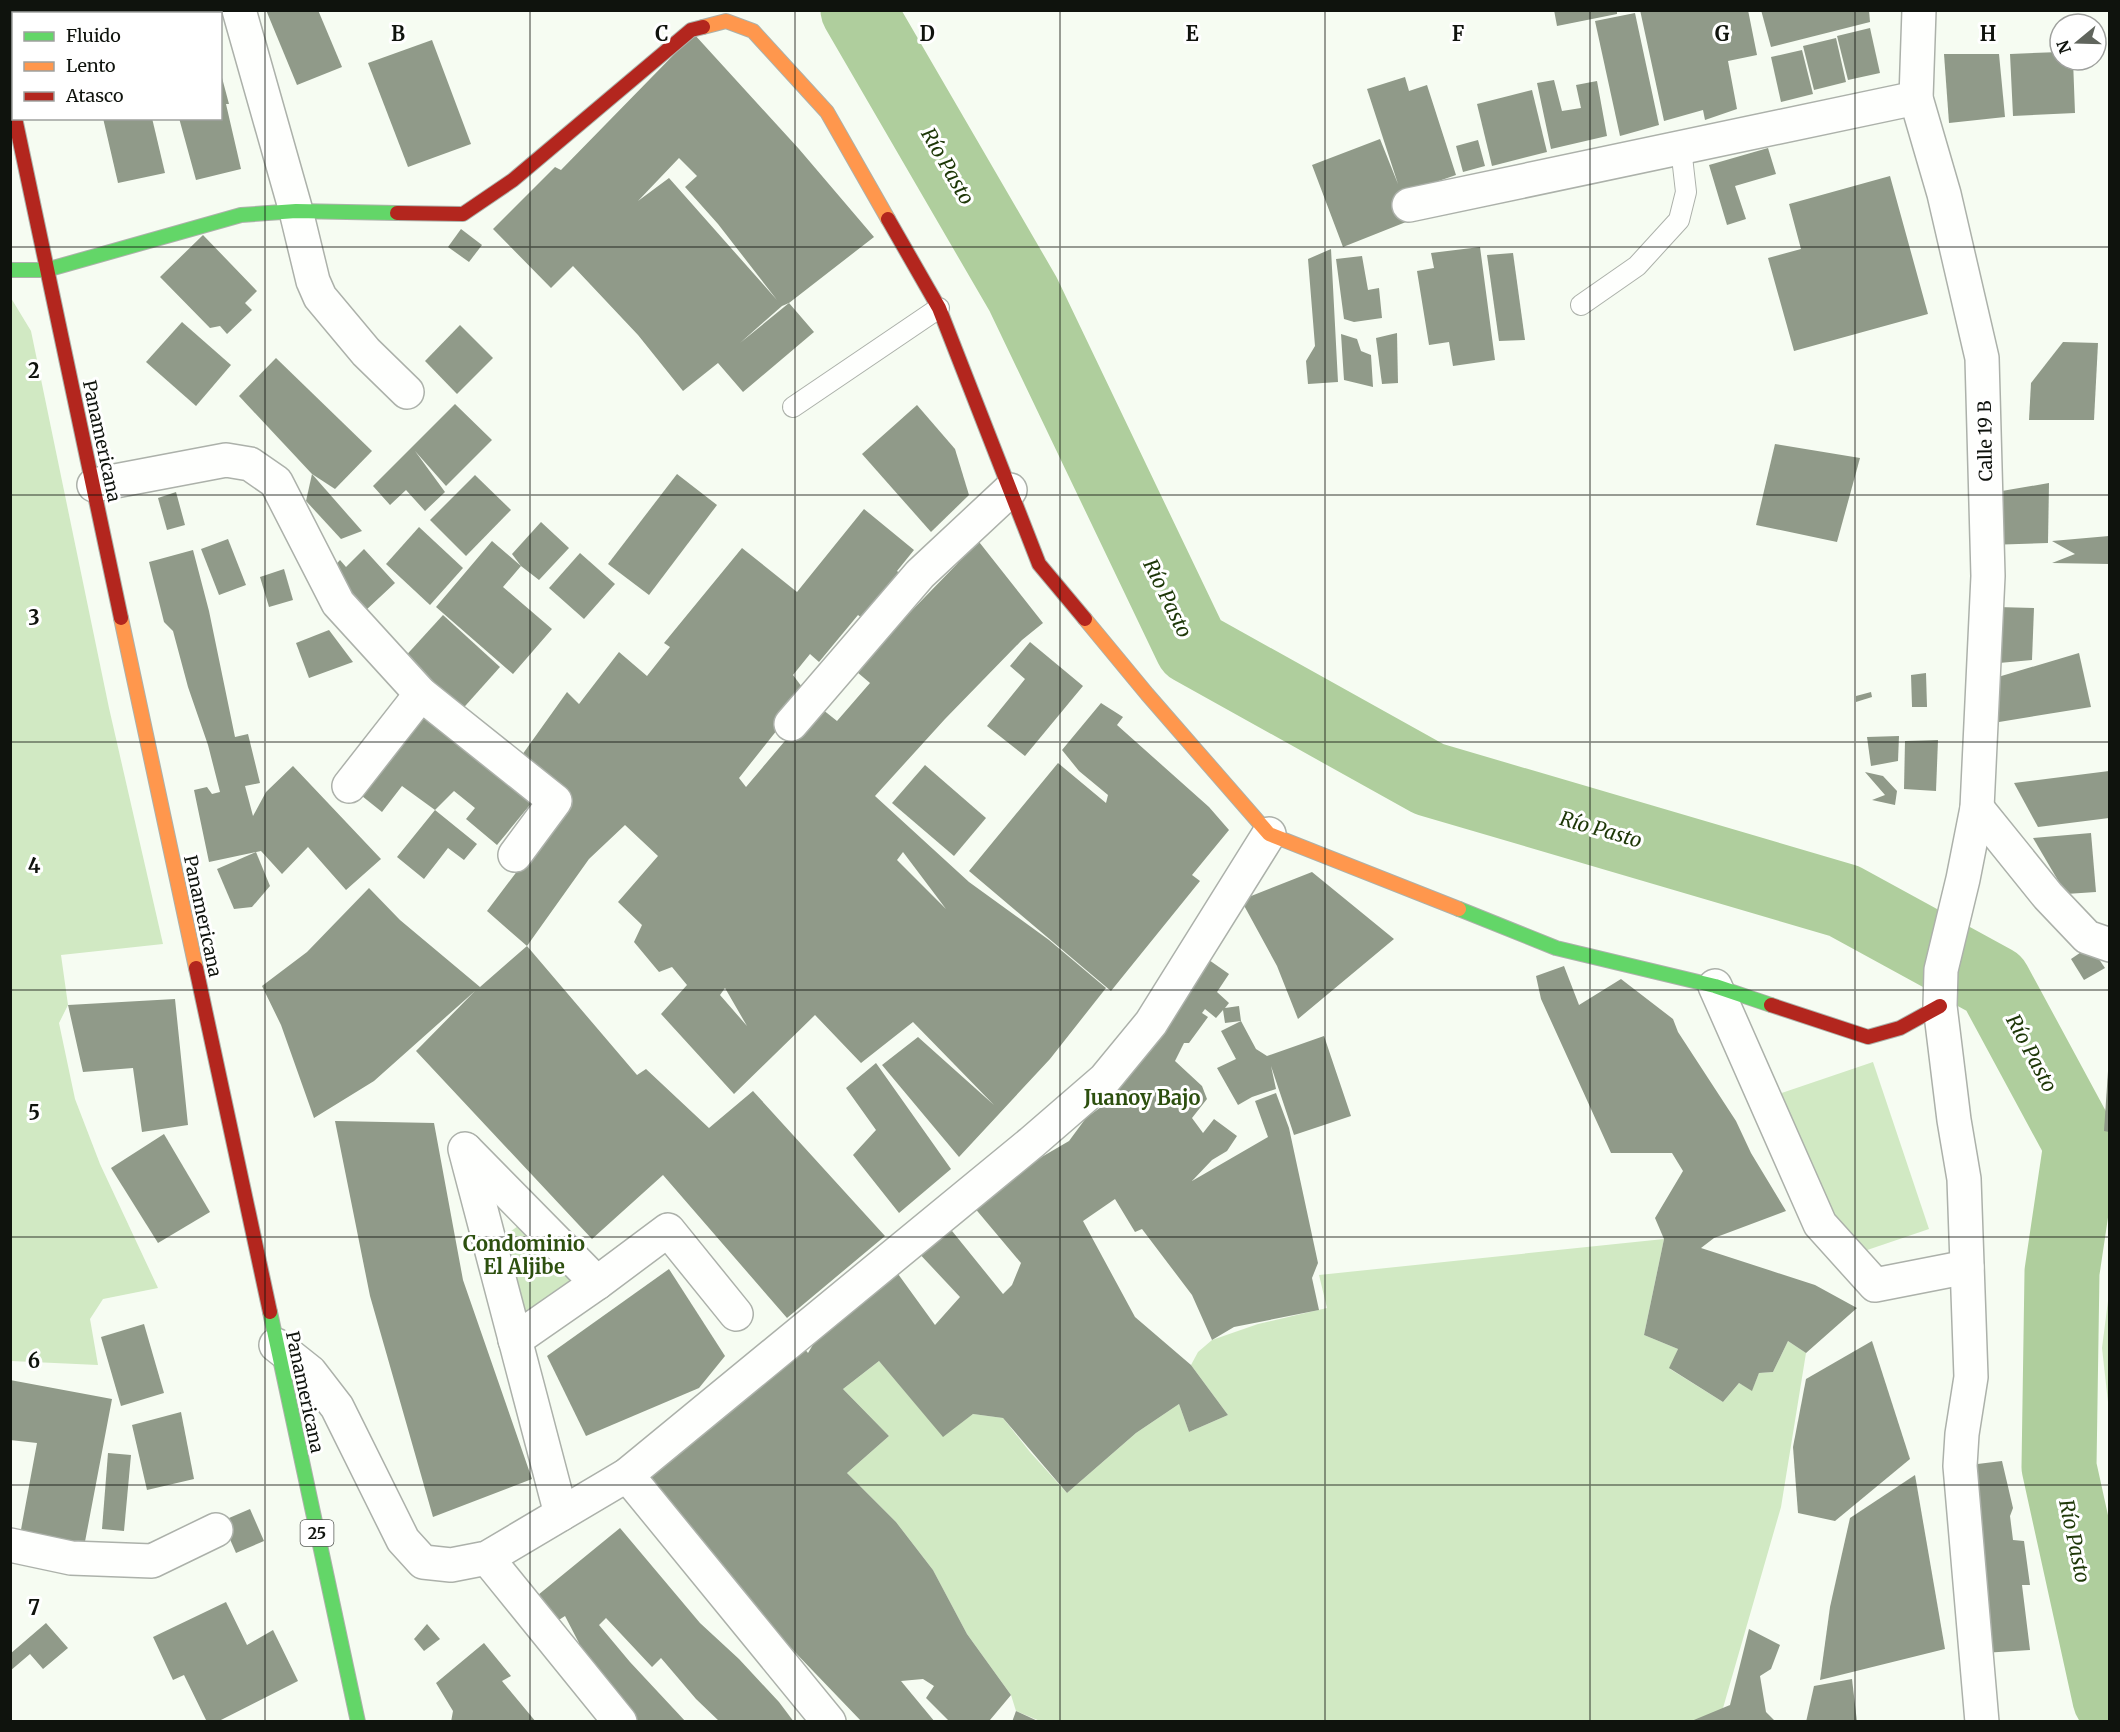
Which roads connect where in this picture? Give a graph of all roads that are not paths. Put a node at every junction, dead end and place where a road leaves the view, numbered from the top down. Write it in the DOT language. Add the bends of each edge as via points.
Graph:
graph roads {
  1 [pos="238,10"];
  2 [pos="1919,10"];
  3 [pos="1916,98"];
  4 [pos="15,120"];
  5 [pos="1681,148"];
  6 [pos="1409,205"];
  7 [pos="296,211"];
  8 [pos="10,270"];
  9 [pos="46,270"];
  10 [pos="1581,305"];
  11 [pos="939,308"];
  12 [pos="407,392"];
  13 [pos="793,407"];
  14 [pos="94,485"];
  15 [pos="1010,490"];
  16 [pos="422,694"];
  17 [pos="791,724"];
  18 [pos="350,786"];
  19 [pos="1977,808"];
  20 [pos="1269,834"];
  21 [pos="514,855"];
  22 [pos="2109,945"];
  23 [pos="1715,986"];
  24 [pos="1940,1006"];
  25 [pos="1967,1267"];
  26 [pos="597,1283"];
  27 [pos="736,1314"];
  28 [pos="515,1340"];
  29 [pos="276,1345"];
  30 [pos="627,1475"];
  31 [pos="561,1514"];
  32 [pos="216,1530"];
  33 [pos="10,1545"];
  34 [pos="487,1557"];
  35 [pos="351,1718"];
  36 [pos="620,1722"];
  37 [pos="829,1722"];
  38 [pos="1982,1722"];
  1 -- 7 [label="street"];
  2 -- 3 [label="street, Calle 19 B"];
  3 -- 5 [label="street"];
  3 -- 19 [label="street, Calle 19 B" via="1944,194 1982,358 1988,576"];
  4 -- 9 [label="street, Panamericana"];
  5 -- 6 [label="street"];
  5 -- 10 [label="lane" via="1686,192 1679,220 1637,266"];
  7 -- 9 [label="street" via="241,215"];
  7 -- 11 [label="street" via="463,214 513,180 691,30 726,21 753,31 827,112"];
  7 -- 12 [label="street" via="320,297 366,352"];
  8 -- 9 [label="street"];
  9 -- 14 [label="street, Panamericana"];
  11 -- 13 [label="lane"];
  11 -- 15 [label="street"];
  14 -- 16 [label="street" via="226,460 250,464 276,482 338,603"];
  14 -- 29 [label="street, Panamericana"];
  15 -- 17 [label="street" via="920,574"];
  15 -- 20 [label="street" via="1039,564"];
  16 -- 18 [label="street"];
  16 -- 21 [label="street" via="555,801"];
  19 -- 22 [label="street" via="2087,937"];
  19 -- 24 [label="street, Calle 19 B" via="1941,970"];
  20 -- 23 [label="street" via="1556,948"];
  20 -- 30 [label="street" via="1151,1023 1105,1079"];
  23 -- 24 [label="street" via="1868,1037 1900,1028"];
  23 -- 25 [label="street" via="1820,1224 1875,1285"];
  24 -- 25 [label="street, Calle 19 B" via="1964,1179"];
  25 -- 38 [label="street, Calle 19 B" via="1971,1377 1960,1466"];
  26 -- 27 [label="street" via="668,1230"];
  26 -- 28 [label="street"];
  26 -- 28 [label="street" via="465,1149"];
  28 -- 31 [label="street"];
  29 -- 34 [label="street" via="310,1372 337,1407 403,1540 423,1562 451,1565"];
  29 -- 35 [label="street, Panamericana / 25"];
  30 -- 31 [label="street"];
  30 -- 37 [label="street"];
  31 -- 34 [label="street"];
  32 -- 33 [label="street" via="152,1562 71,1558"];
  34 -- 36 [label="street"];
}
